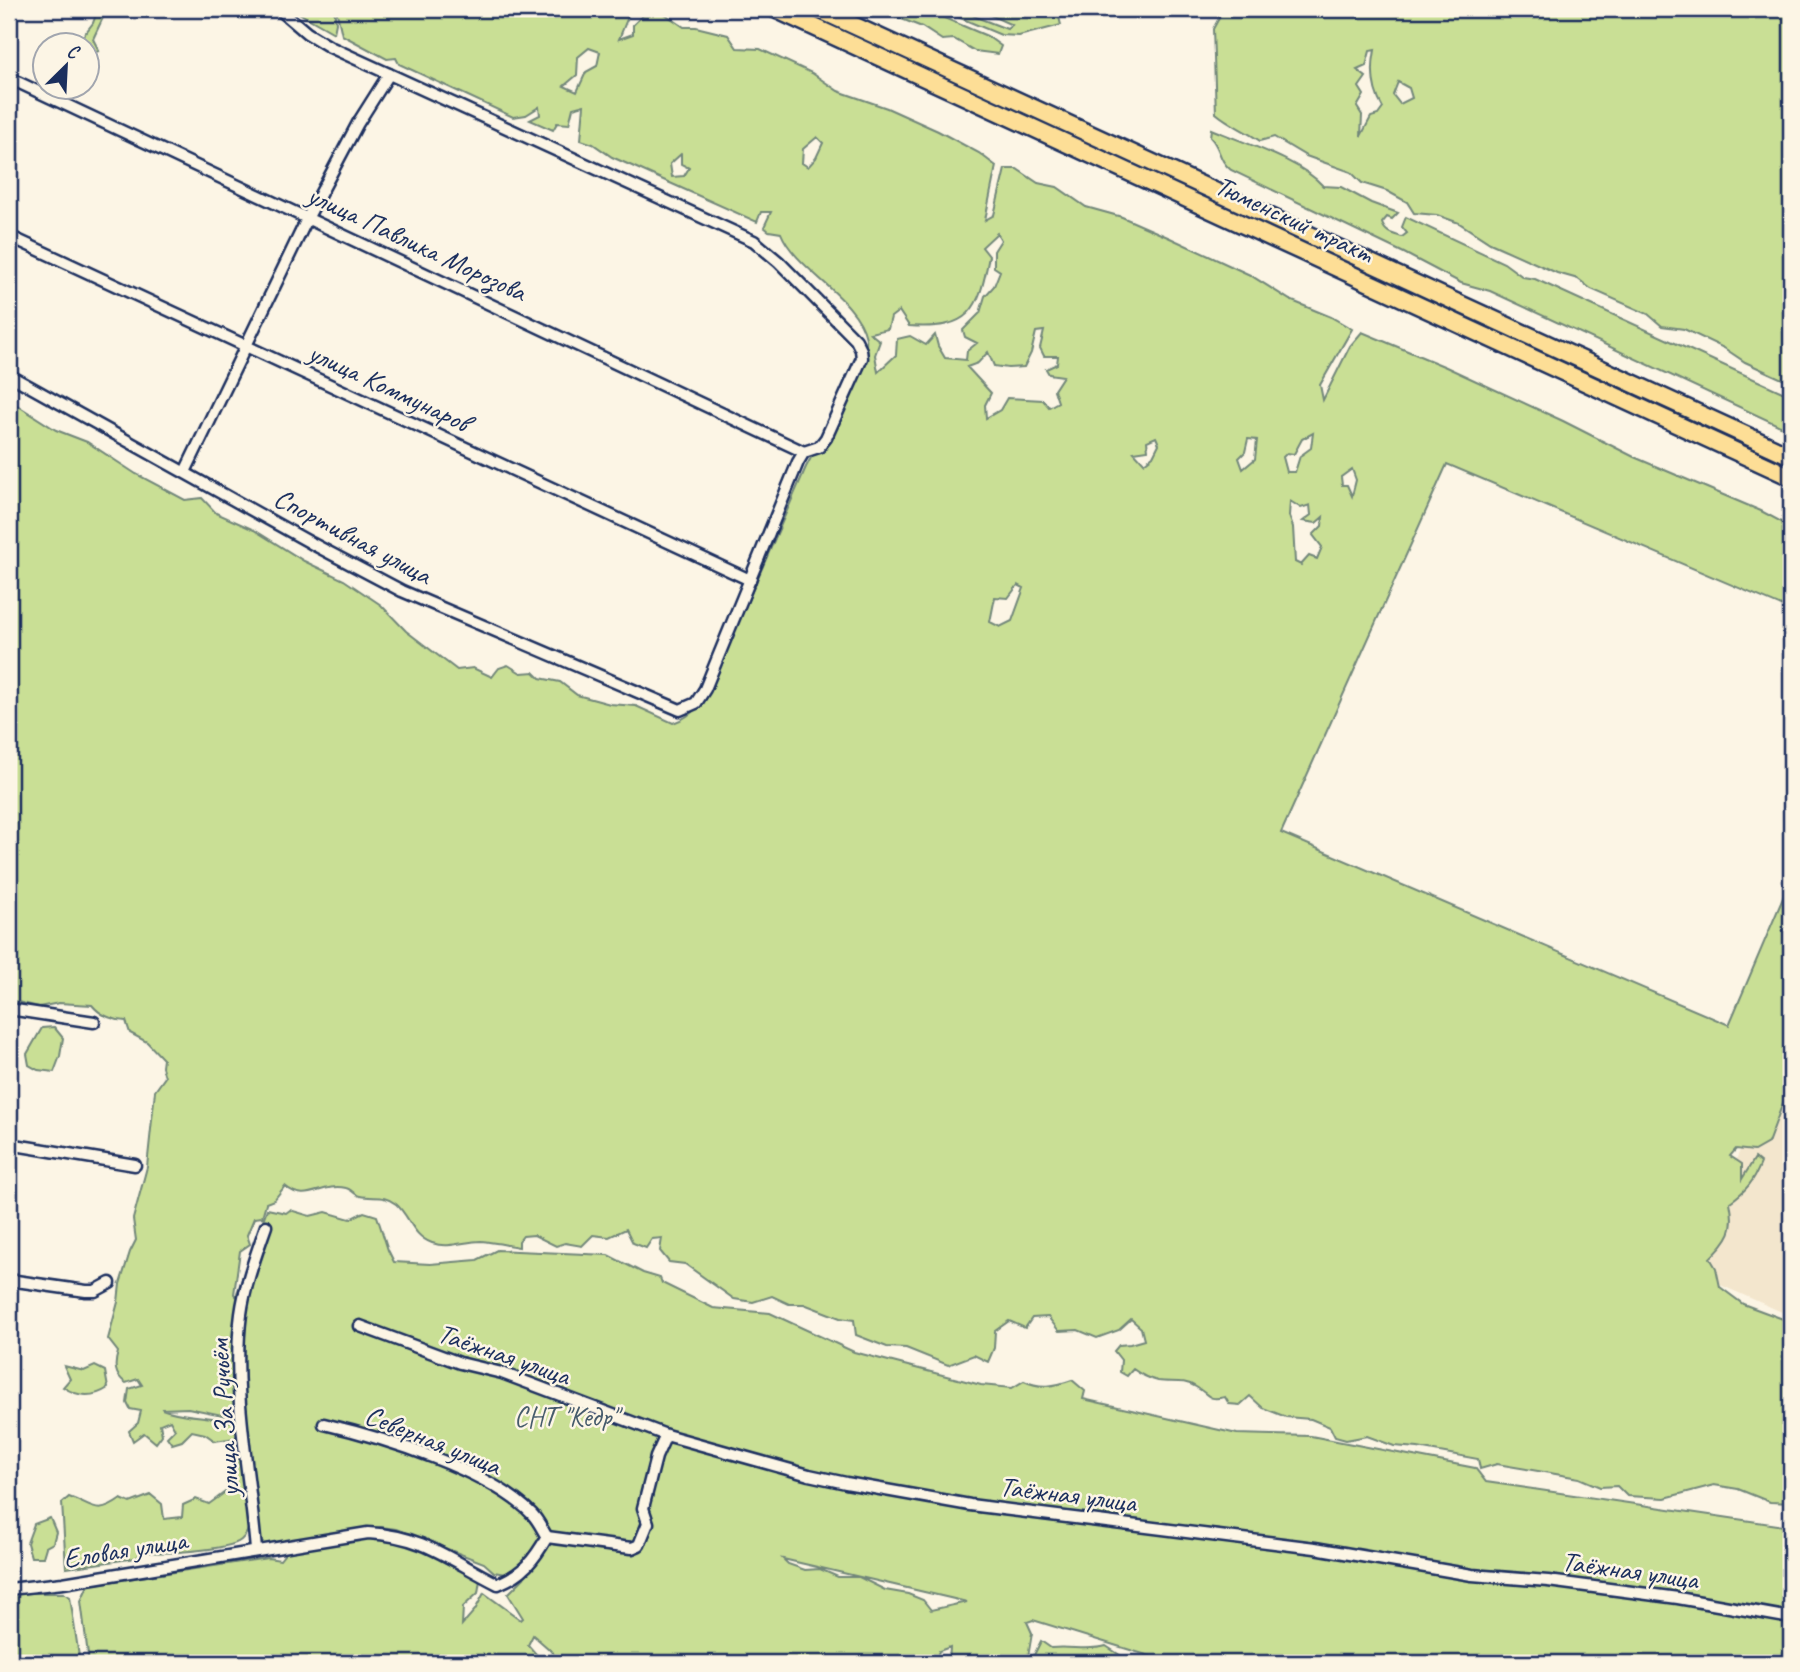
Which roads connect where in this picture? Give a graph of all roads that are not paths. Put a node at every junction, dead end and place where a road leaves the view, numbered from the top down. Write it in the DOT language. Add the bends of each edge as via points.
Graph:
graph roads {
  1 [pos="279,9"];
  2 [pos="775,9"];
  3 [pos="818,9"];
  4 [pos="389,74"];
  5 [pos="9,78"];
  6 [pos="308,217"];
  7 [pos="9,236"];
  8 [pos="247,346"];
  9 [pos="9,374"];
  10 [pos="804,452"];
  11 [pos="1791,456"];
  12 [pos="185,471"];
  13 [pos="1791,477"];
  14 [pos="750,580"];
  15 [pos="9,1009"];
  16 [pos="94,1022"];
  17 [pos="9,1144"];
  18 [pos="135,1165"];
  19 [pos="266,1226"];
  20 [pos="9,1280"];
  21 [pos="110,1283"];
  22 [pos="360,1326"];
  23 [pos="324,1424"];
  24 [pos="666,1435"];
  25 [pos="547,1537"];
  26 [pos="252,1551"];
  27 [pos="9,1588"];
  28 [pos="1791,1618"];
  1 -- 4 [label="street" via="330,47"];
  2 -- 13 [label="main road, Тюменский тракт"];
  3 -- 11 [label="main road, Тюменский тракт"];
  4 -- 6 [label="street"];
  4 -- 10 [label="street" via="754,241 779,262 845,327 861,350 862,358 826,438 820,447"];
  5 -- 6 [label="street, улица Павлика Морозова"];
  6 -- 8 [label="street"];
  6 -- 10 [label="street, улица Павлика Морозова"];
  7 -- 8 [label="street, улица Коммунаров"];
  8 -- 12 [label="street"];
  8 -- 14 [label="street, улица Коммунаров"];
  9 -- 12 [label="street, Спортивная улица"];
  10 -- 14 [label="street"];
  12 -- 14 [label="street, Спортивная улица" via="402,591 680,710 696,704 705,689"];
  15 -- 16 [label="street"];
  17 -- 18 [label="street"];
  19 -- 26 [label="street, улица За Ручьём" via="247,1283 238,1364 254,1526"];
  20 -- 21 [label="street" via="95,1292"];
  22 -- 24 [label="street, Таёжная улица"];
  23 -- 25 [label="street, Северная улица" via="394,1443 483,1480 534,1515"];
  24 -- 25 [label="street" via="643,1508 648,1523 639,1545 632,1548"];
  24 -- 28 [label="street, Таёжная улица" via="809,1475 970,1505 1315,1548 1472,1576 1678,1598"];
  25 -- 26 [label="street, Еловая улица" via="529,1566 498,1584 405,1537 368,1533"];
  26 -- 27 [label="street, Еловая улица"];
}
